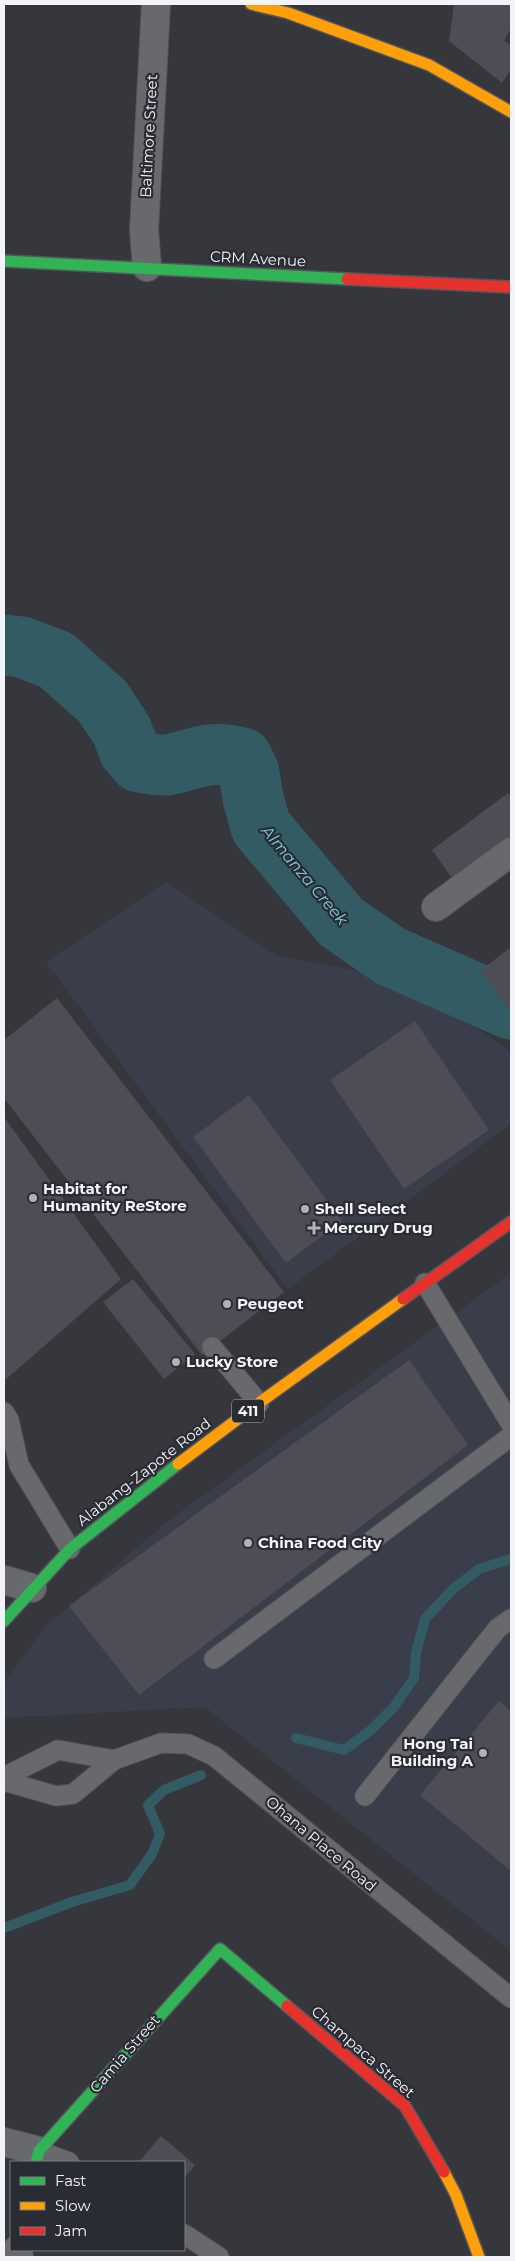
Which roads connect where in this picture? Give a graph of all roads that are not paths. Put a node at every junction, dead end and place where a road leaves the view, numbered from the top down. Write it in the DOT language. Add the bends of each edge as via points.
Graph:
graph roads {
  1 [pos="156,4"];
  2 [pos="252,4"];
  3 [pos="511,112"];
  4 [pos="4,261"];
  5 [pos="147,267"];
  6 [pos="511,287"];
  7 [pos="511,852"];
  8 [pos="436,907"];
  9 [pos="511,1222"];
  10 [pos="425,1283"];
  11 [pos="212,1347"];
  12 [pos="259,1403"];
  13 [pos="4,1412"];
  14 [pos="511,1424"];
  15 [pos="511,1436"];
  16 [pos="11,1462"];
  17 [pos="70,1549"];
  18 [pos="4,1580"];
  19 [pos="32,1588"];
  20 [pos="511,1619"];
  21 [pos="4,1621"];
  22 [pos="214,1658"];
  23 [pos="114,1760"];
  24 [pos="4,1779"];
  25 [pos="366,1796"];
  26 [pos="220,1949"];
  27 [pos="511,1998"];
  28 [pos="4,2142"];
  29 [pos="38,2157"];
  30 [pos="63,2161"];
  31 [pos="185,2235"];
  32 [pos="219,2257"];
  33 [pos="478,2257"];
  1 -- 5 [label="street, Baltimore Street" via="144,230"];
  2 -- 3 [label="main road" via="288,13 429,65"];
  4 -- 5 [label="main road, CRM Avenue"];
  5 -- 6 [label="main road, CRM Avenue"];
  7 -- 8 [label="street"];
  9 -- 10 [label="main road, Alabang-Zapote Road / 411"];
  10 -- 12 [label="main road, Alabang-Zapote Road / 411"];
  10 -- 14 [label="lane"];
  11 -- 12 [label="lane"];
  12 -- 17 [label="main road, Alabang-Zapote Road / 411"];
  13 -- 16 [label="lane" via="9,1420"];
  15 -- 22 [label="lane"];
  16 -- 17 [label="lane"];
  17 -- 19 [label="main road, Alabang-Zapote Road / 411"];
  18 -- 19 [label="street"];
  19 -- 21 [label="main road, Alabang-Zapote Road / 411"];
  20 -- 25 [label="lane" via="498,1628"];
  23 -- 24 [label="lane, Ohana Place Road" via="58,1750"];
  23 -- 24 [label="lane, Ohana Place Road" via="73,1794 56,1796"];
  23 -- 27 [label="lane, Ohana Place Road" via="161,1743 188,1744 214,1756"];
  26 -- 29 [label="main road, Camia Street"];
  26 -- 33 [label="main road, Champaca Street" via="405,2106 456,2195"];
  28 -- 29 [label="street"];
  29 -- 30 [label="lane"];
  31 -- 32 [label="lane"];
}
